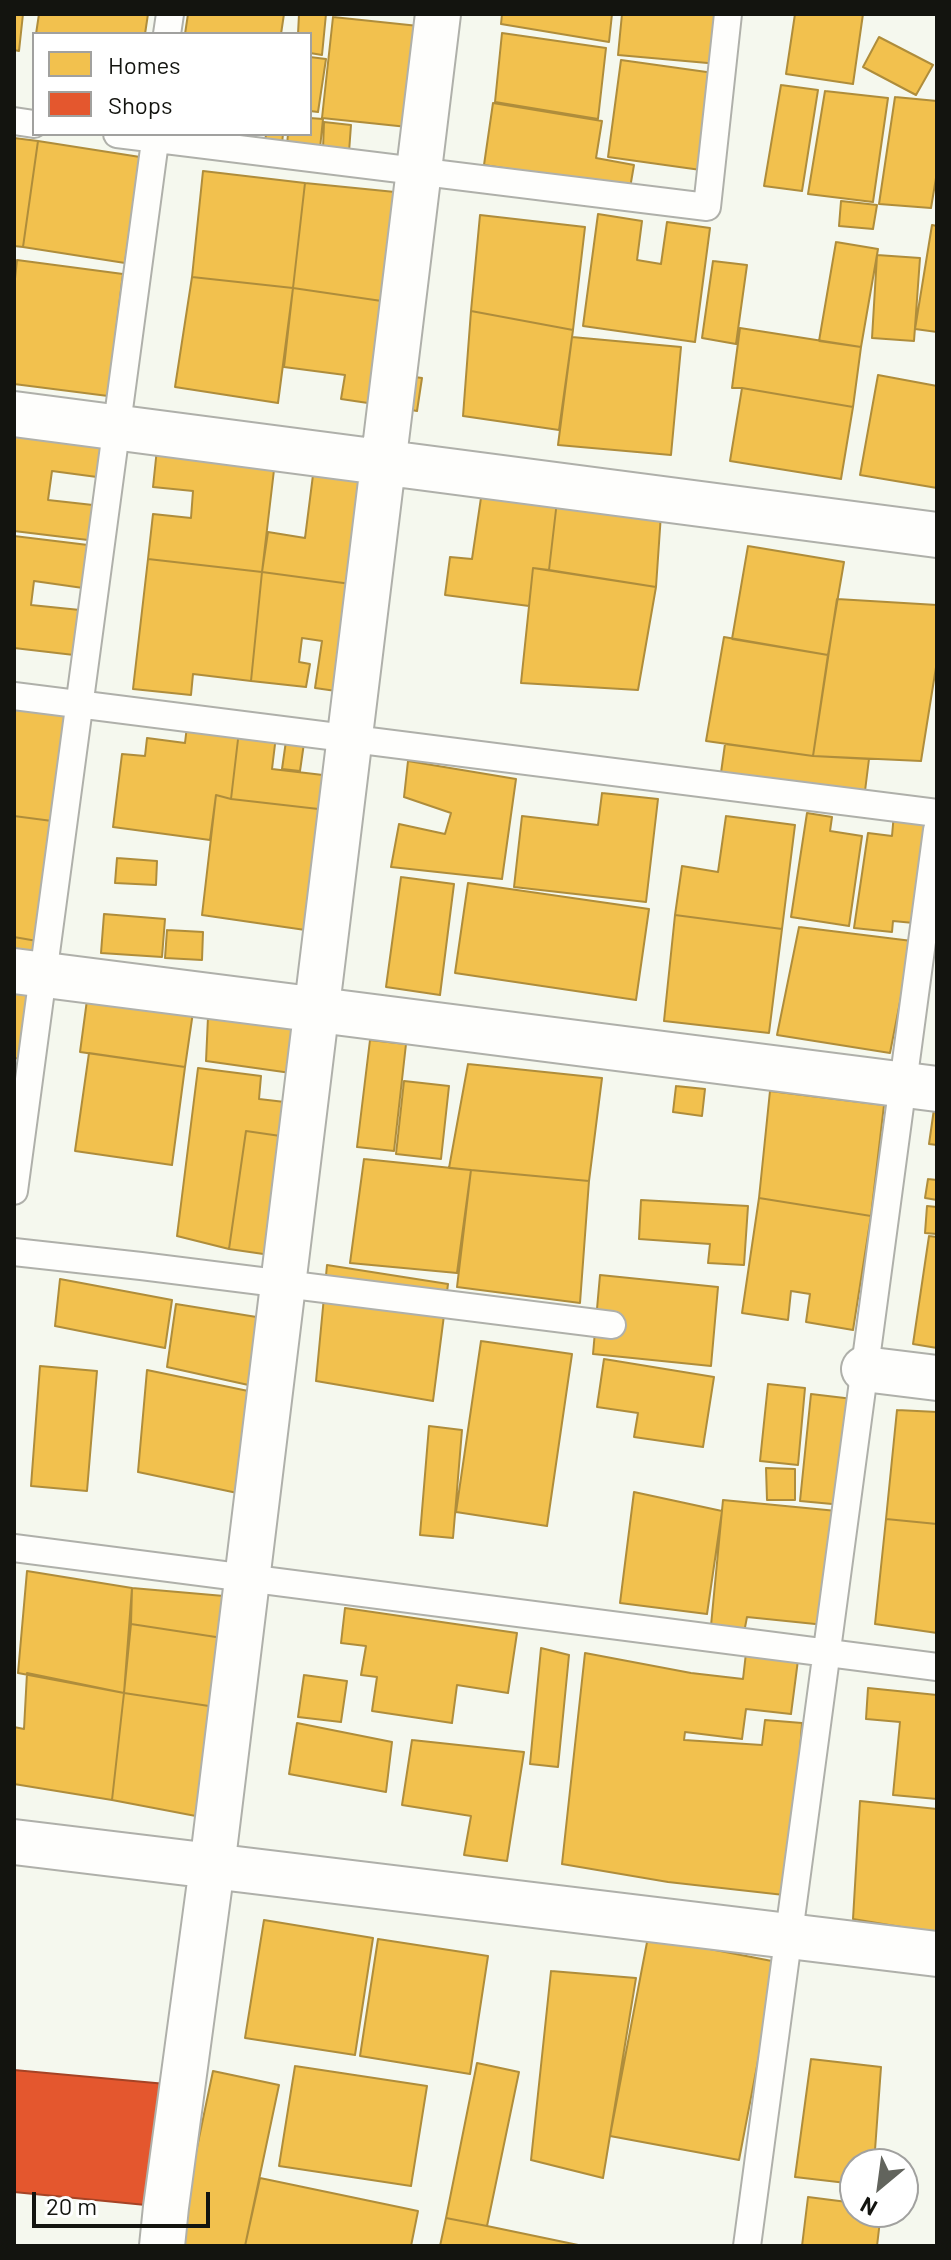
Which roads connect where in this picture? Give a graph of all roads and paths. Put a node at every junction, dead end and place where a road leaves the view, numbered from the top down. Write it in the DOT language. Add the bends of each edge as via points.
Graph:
graph roads {
  1 [pos="438,14"];
  2 [pos="728,14"];
  3 [pos="156,136"];
  4 [pos="419,171"];
  5 [pos="14,414"];
  6 [pos="118,428"];
  7 [pos="384,463"];
  8 [pos="937,535"];
  9 [pos="14,696"];
  10 [pos="79,705"];
  11 [pos="350,737"];
  12 [pos="937,813"];
  13 [pos="937,830"];
  14 [pos="28,973"];
  15 [pos="317,1009"];
  16 [pos="920,1086"];
  17 [pos="14,1191"];
  18 [pos="14,1252"];
  19 [pos="283,1284"];
  20 [pos="612,1325"];
  21 [pos="864,1369"];
  22 [pos="937,1378"];
  23 [pos="14,1548"];
  24 [pos="247,1579"];
  25 [pos="827,1653"];
  26 [pos="937,1667"];
  27 [pos="14,1842"];
  28 [pos="212,1867"];
  29 [pos="789,1936"];
  30 [pos="937,1954"];
  31 [pos="162,2246"];
  32 [pos="747,2246"];
  1 -- 4 [label="street"];
  2 -- 4 [label="lane" via="707,207"];
  3 -- 4 [label="lane"];
  3 -- 6 [label="lane"];
  4 -- 7 [label="street"];
  5 -- 6 [label="street"];
  6 -- 7 [label="street"];
  6 -- 10 [label="lane"];
  7 -- 8 [label="street"];
  7 -- 11 [label="street"];
  9 -- 10 [label="lane"];
  10 -- 11 [label="lane"];
  10 -- 14 [label="lane"];
  11 -- 12 [label="lane"];
  11 -- 15 [label="street"];
  13 -- 16 [label="lane"];
  14 -- 15 [label="street"];
  14 -- 17 [label="lane"];
  15 -- 16 [label="street"];
  15 -- 19 [label="street"];
  16 -- 21 [label="lane"];
  18 -- 19 [label="lane"];
  19 -- 20 [label="lane"];
  19 -- 24 [label="street"];
  21 -- 22 [label="street"];
  21 -- 25 [label="lane"];
  23 -- 24 [label="lane"];
  24 -- 25 [label="lane"];
  24 -- 28 [label="street"];
  25 -- 26 [label="lane"];
  25 -- 29 [label="lane"];
  27 -- 28 [label="street"];
  28 -- 29 [label="street"];
  28 -- 31 [label="street"];
  29 -- 30 [label="street"];
  29 -- 32 [label="lane"];
}
